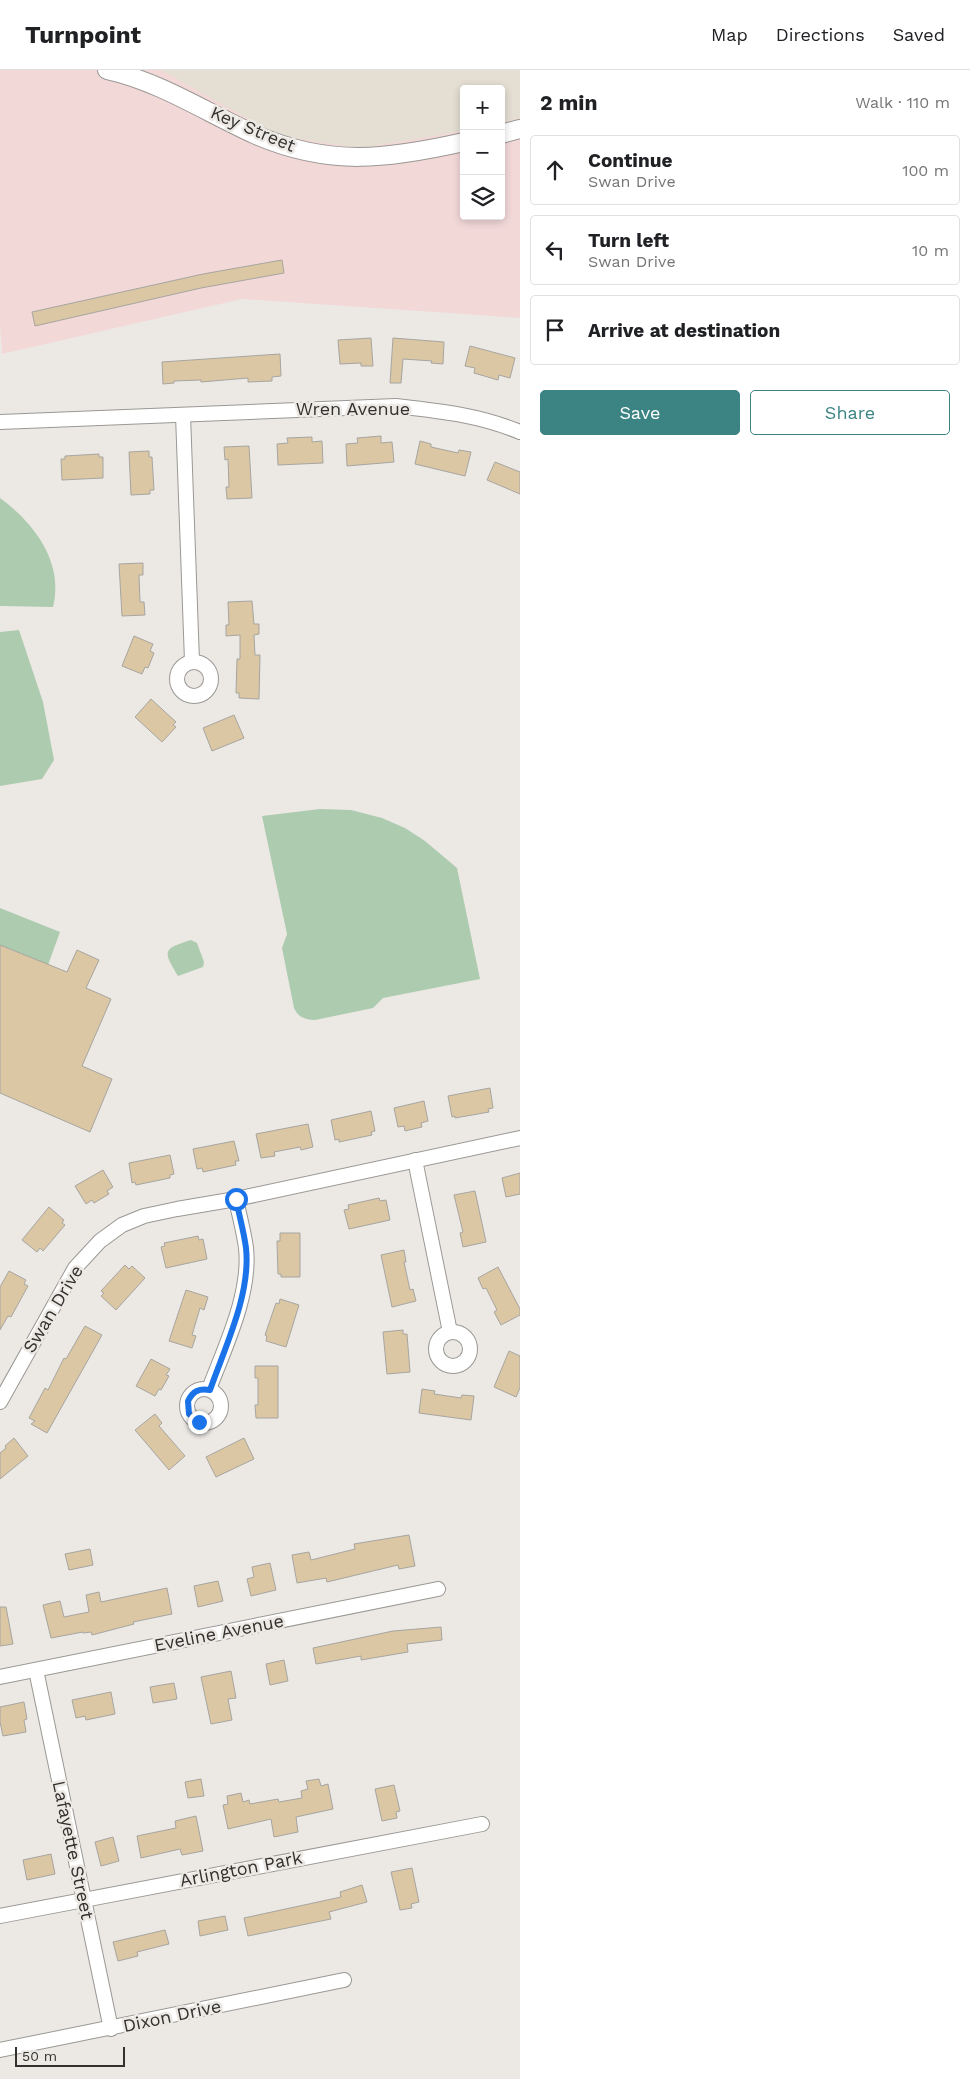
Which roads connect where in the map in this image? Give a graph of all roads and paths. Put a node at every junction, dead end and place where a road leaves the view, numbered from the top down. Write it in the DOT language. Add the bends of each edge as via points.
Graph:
graph roads {
  1 [pos="108,70"];
  2 [pos="520,129"];
  3 [pos="505,133"];
  4 [pos="460,143"];
  5 [pos="183,415"];
  6 [pos="0,422"];
  7 [pos="520,432"];
  8 [pos="192,661"];
  9 [pos="520,1138"];
  10 [pos="415,1160"];
  11 [pos="236,1199"];
  12 [pos="450,1332"];
  13 [pos="210,1390"];
  14 [pos="0,1402"];
  15 [pos="438,1588"];
  16 [pos="36,1670"];
  17 [pos="0,1677"];
  18 [pos="482,1824"];
  19 [pos="83,1899"];
  20 [pos="0,1916"];
  21 [pos="344,1980"];
  22 [pos="111,2029"];
  23 [pos="0,2050"];
  1 -- 4 [label="street, Key Street" via="162,88 258,135 327,156 401,155"];
  2 -- 3 [label="street"];
  5 -- 6 [label="street, Wren Avenue"];
  5 -- 7 [label="street, Wren Avenue" via="396,406 455,413"];
  5 -- 8 [label="street"];
  9 -- 10 [label="street, Swan Drive"];
  10 -- 11 [label="street, Swan Drive"];
  10 -- 12 [label="street"];
  11 -- 13 [label="street" via="246,1248 243,1294"];
  11 -- 14 [label="street, Swan Drive" via="144,1216 122,1225 100,1241 67,1280"];
  15 -- 16 [label="street, Eveline Avenue"];
  16 -- 17 [label="street, Eveline Avenue"];
  16 -- 19 [label="street, Lafayette Street"];
  18 -- 19 [label="street, Arlington Park"];
  19 -- 20 [label="street, Arlington Park"];
  19 -- 22 [label="street, Lafayette Street"];
  21 -- 22 [label="street, Dixon Drive"];
  22 -- 23 [label="street, Dixon Drive"];
}
